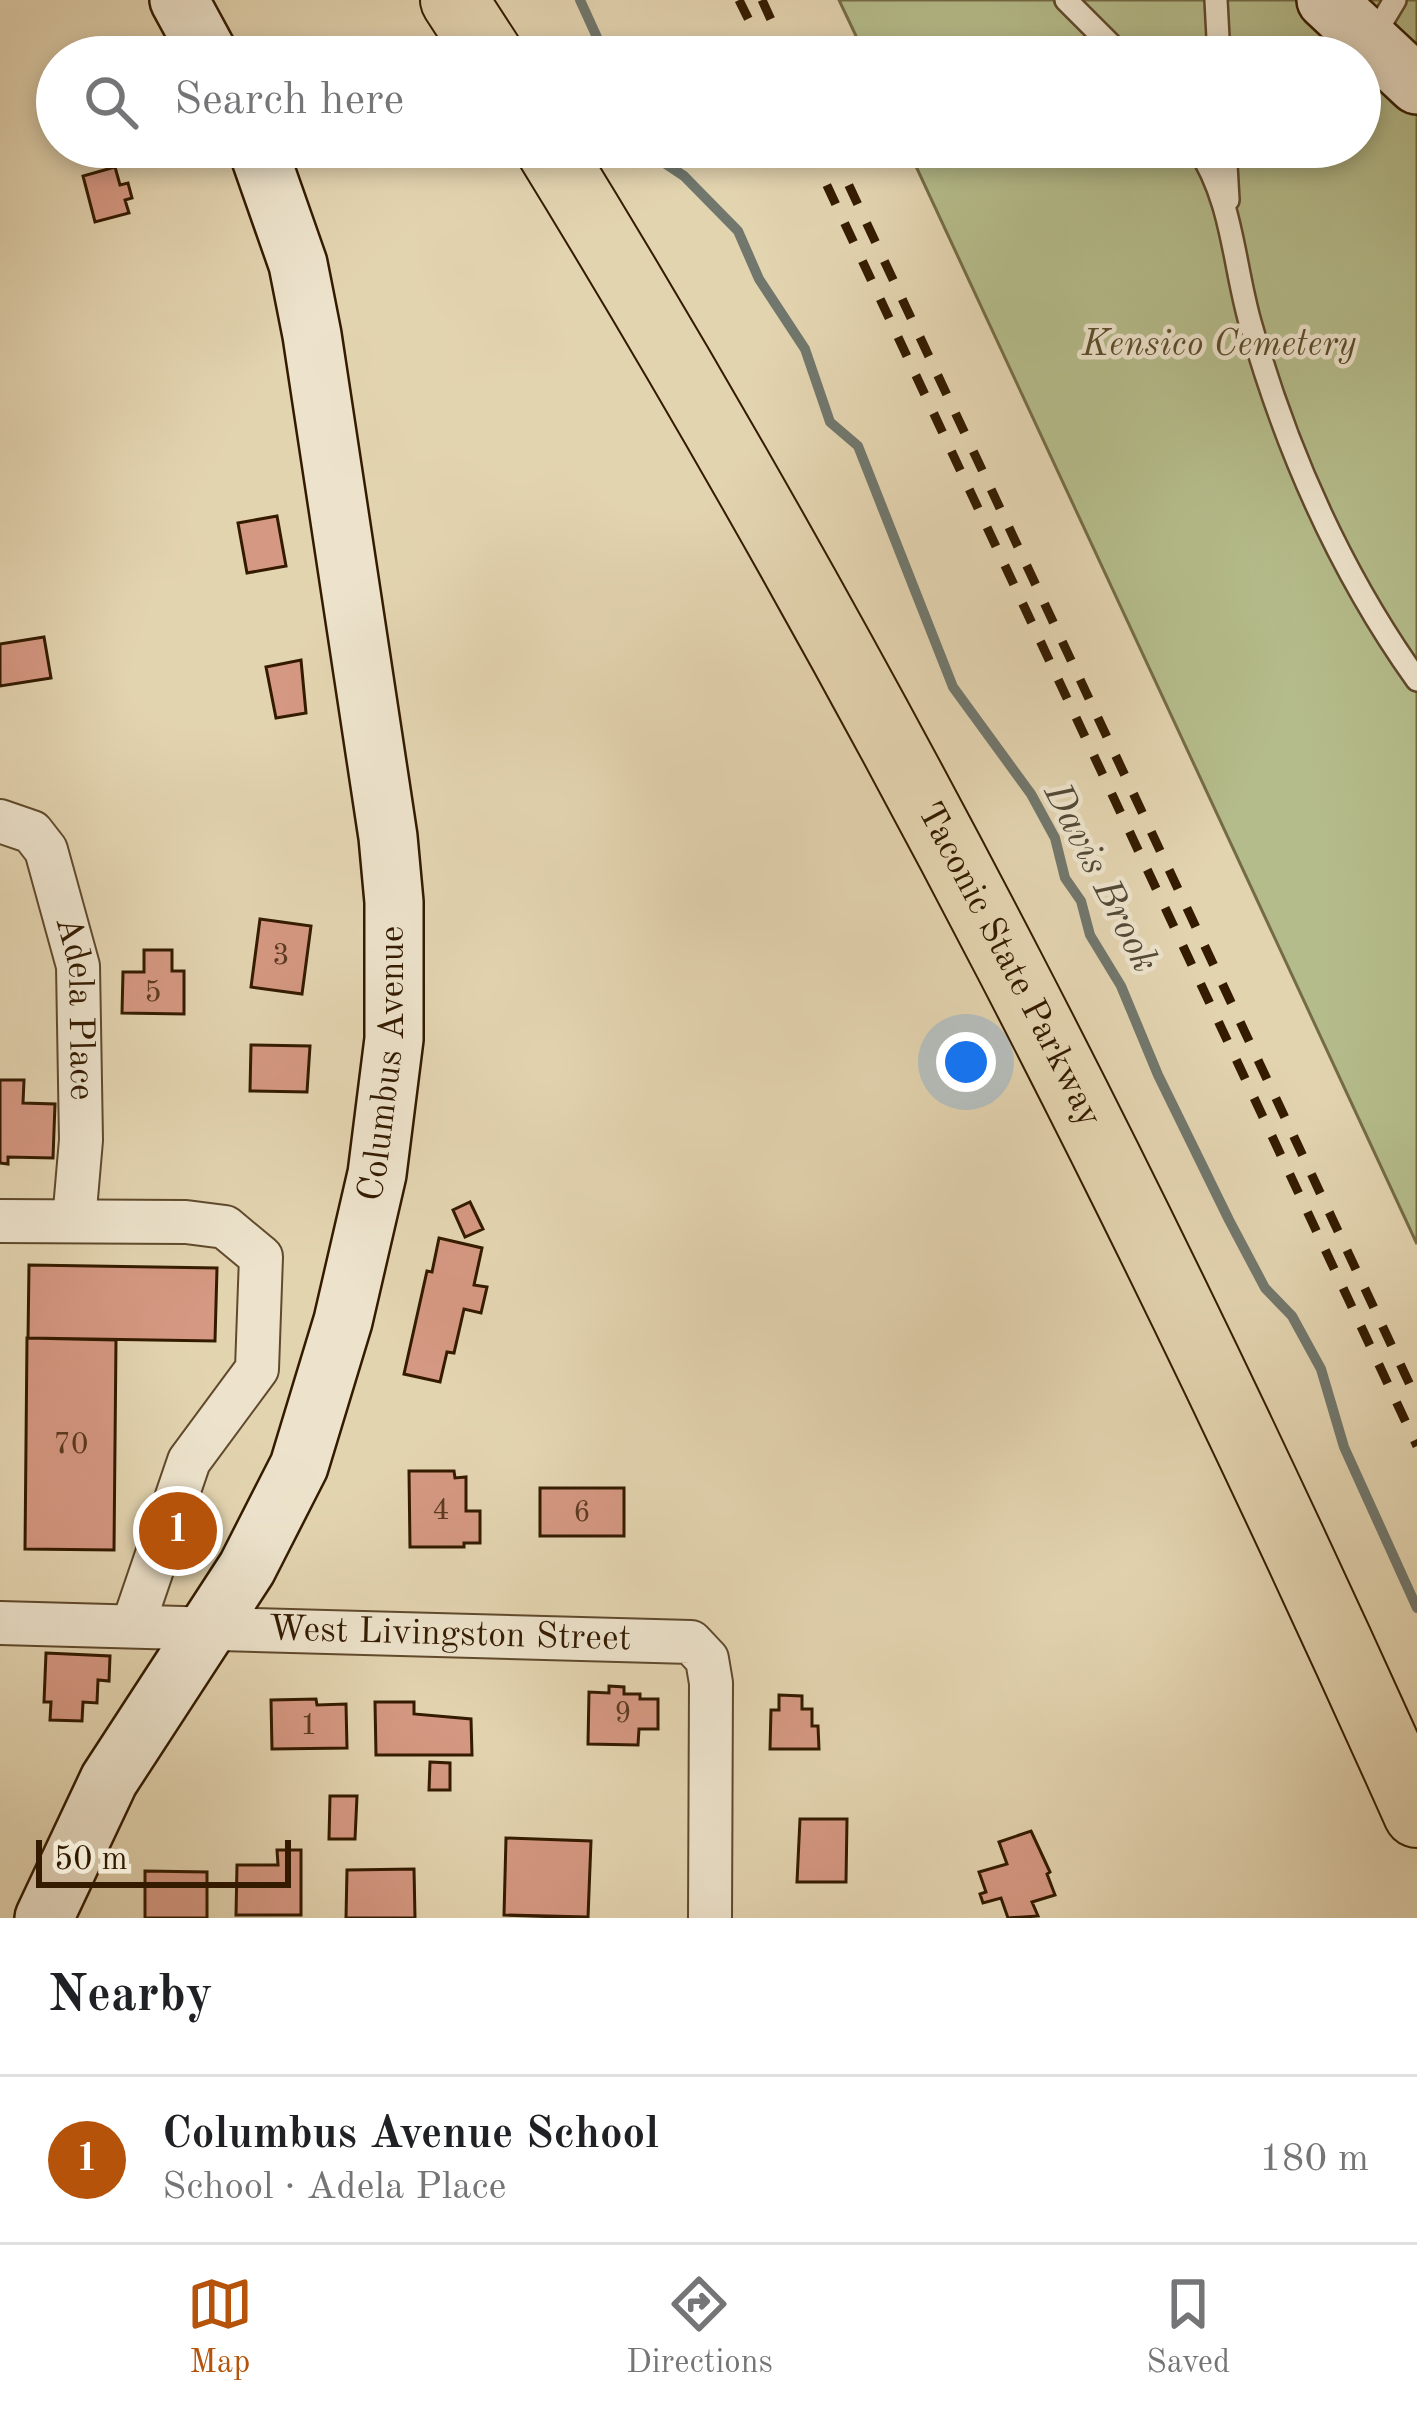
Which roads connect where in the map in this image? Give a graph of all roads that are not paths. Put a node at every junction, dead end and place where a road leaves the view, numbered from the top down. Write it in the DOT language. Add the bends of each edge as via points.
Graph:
graph roads {
  1 [pos="179,0"];
  2 [pos="454,0"];
  3 [pos="495,0"];
  4 [pos="1066,0"];
  5 [pos="1216,0"];
  6 [pos="1327,0"];
  7 [pos="1383,20"];
  8 [pos="199,36"];
  9 [pos="477,36"];
  10 [pos="518,36"];
  11 [pos="1102,36"];
  12 [pos="1219,36"];
  13 [pos="1417,85"];
  14 [pos="264,168"];
  15 [pos="561,168"];
  16 [pos="601,168"];
  17 [pos="1207,168"];
  18 [pos="1226,168"];
  19 [pos="1229,213"];
  20 [pos="1417,680"];
  21 [pos="1,821"];
  22 [pos="0,1221"];
  23 [pos="74,1222"];
  24 [pos="0,1622"];
  25 [pos="133,1625"];
  26 [pos="207,1626"];
  27 [pos="1417,1731"];
  28 [pos="1417,1814"];
  29 [pos="44,1918"];
  30 [pos="710,1918"];
  1 -- 8 [label="street"];
  2 -- 9 [label="highway"];
  3 -- 10 [label="highway"];
  4 -- 11 [label="lane"];
  5 -- 12 [label="lane"];
  6 -- 7 [label="street"];
  7 -- 13 [label="street"];
  14 -- 26 [label="street, Columbus Avenue" via="298,264 312,335 388,838 396,994 377,1174 323,1393 275,1520"];
  15 -- 28 [label="highway, Taconic State Parkway" via="783,539 962,869 1184,1313"];
  16 -- 27 [label="highway, Taconic State Parkway" via="792,488 991,850 1169,1203"];
  17 -- 19 [label="lane"];
  18 -- 19 [label="lane"];
  19 -- 20 [label="lane" via="1249,318 1314,504"];
  21 -- 23 [label="street, Adela Place" via="32,832 46,850 78,966"];
  22 -- 23 [label="street"];
  23 -- 25 [label="street" via="225,1227 261,1257 257,1369 189,1461"];
  24 -- 25 [label="street, West Livingston Street"];
  25 -- 26 [label="street, West Livingston Street"];
  26 -- 29 [label="street, Columbus Avenue" via="110,1780"];
  26 -- 30 [label="street, West Livingston Street" via="691,1642 707,1659 711,1683"];
}
